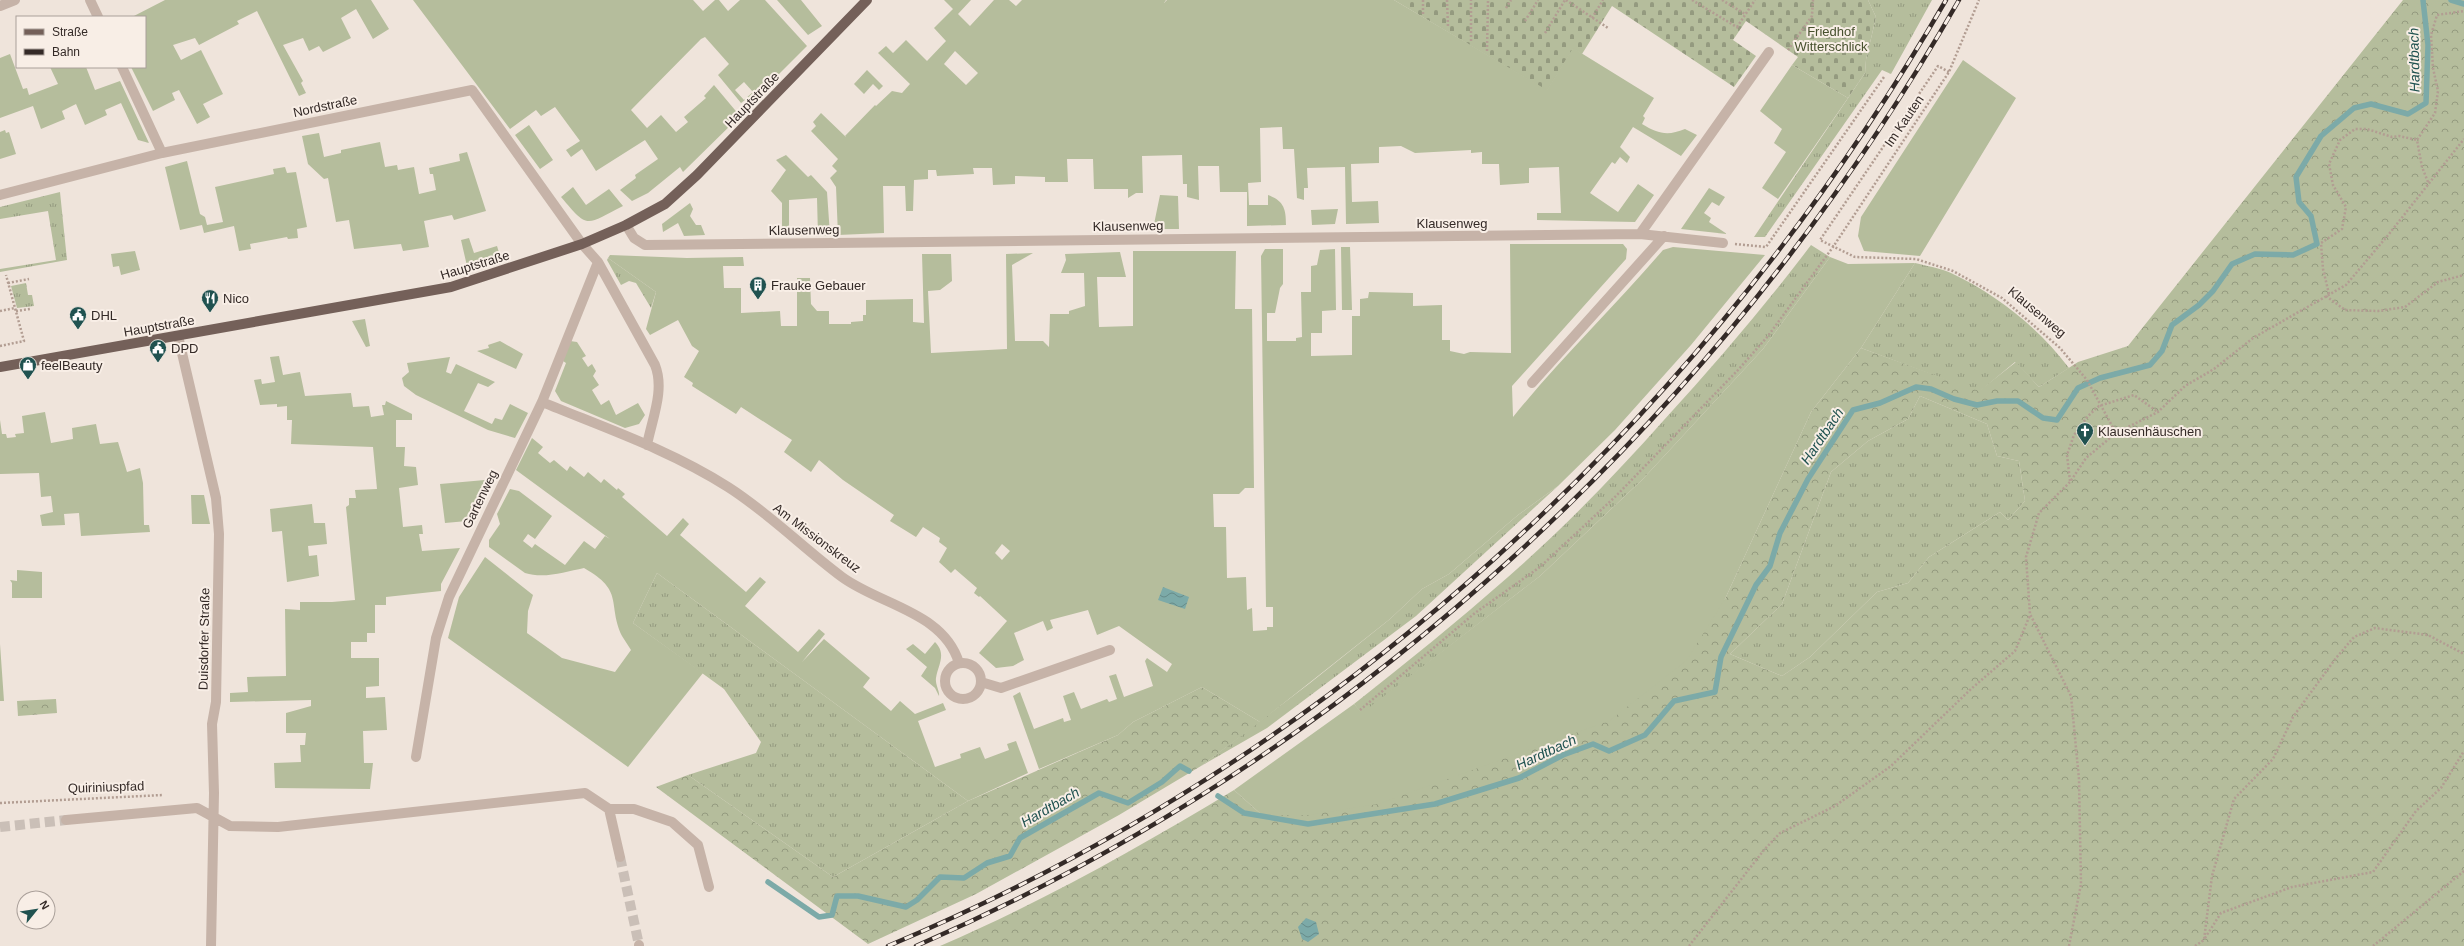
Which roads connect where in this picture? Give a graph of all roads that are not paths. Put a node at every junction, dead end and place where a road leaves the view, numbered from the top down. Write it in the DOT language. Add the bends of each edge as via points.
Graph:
graph roads {
  1 [pos="15,0"];
  2 [pos="90,0"];
  3 [pos="866,0"];
  4 [pos="0,6"];
  5 [pos="98,16"];
  6 [pos="1769,52"];
  7 [pos="122,68"];
  8 [pos="162,153"];
  9 [pos="0,195"];
  10 [pos="626,225"];
  11 [pos="1640,234"];
  12 [pos="1664,236"];
  13 [pos="1723,243"];
  14 [pos="582,244"];
  15 [pos="598,262"];
  16 [pos="178,336"];
  17 [pos="0,363"];
  18 [pos="0,367"];
  19 [pos="1532,383"];
  20 [pos="542,402"];
  21 [pos="647,445"];
  22 [pos="1110,650"];
  23 [pos="959,663"];
  24 [pos="981,682"];
  25 [pos="416,757"];
  26 [pos="609,809"];
  27 [pos="213,817"];
  28 [pos="66,820"];
  29 [pos="620,857"];
  30 [pos="709,887"];
  31 [pos="211,946"];
  1 -- 4 [label="street"];
  2 -- 5 [label="street"];
  3 -- 10 [label="main road, Hauptstraße" via="697,175 665,204"];
  6 -- 11 [label="street"];
  7 -- 8 [label="street"];
  8 -- 9 [label="street, Nordstraße"];
  8 -- 14 [label="street, Nordstraße" via="472,90"];
  10 -- 11 [label="street, Klausenweg" via="634,238 645,245"];
  10 -- 14 [label="main road, Hauptstraße"];
  11 -- 12 [label="street, Klausenweg"];
  12 -- 13 [label="street, Klausenweg"];
  12 -- 19 [label="street"];
  14 -- 15 [label="street"];
  14 -- 16 [label="main road, Hauptstraße" via="451,287"];
  15 -- 20 [label="street, Gartenweg"];
  15 -- 21 [label="street" via="660,376"];
  16 -- 18 [label="main road, Hauptstraße"];
  16 -- 27 [label="street, Duisdorfer Straße" via="216,498 219,534 216,702 212,724"];
  17 -- 18 [label="street"];
  20 -- 21 [label="street, Am Missionskreuz"];
  20 -- 25 [label="street, Gartenweg" via="449,597 436,638"];
  21 -- 23 [label="street, Am Missionskreuz" via="678,458 729,488 843,578 921,617 955,648"];
  22 -- 24 [label="street" via="1001,688"];
  23 -- 24 [label="street" via="974,666 980,673"];
  23 -- 24 [label="street" via="953,666 946,678 951,694 965,699 974,696"];
  26 -- 27 [label="street" via="585,793 278,828 230,826"];
  26 -- 29 [label="street"];
  26 -- 30 [label="street" via="634,809 672,822 698,845"];
  27 -- 28 [label="street" via="197,808"];
  27 -- 31 [label="street, Duisdorfer Straße"];
}
